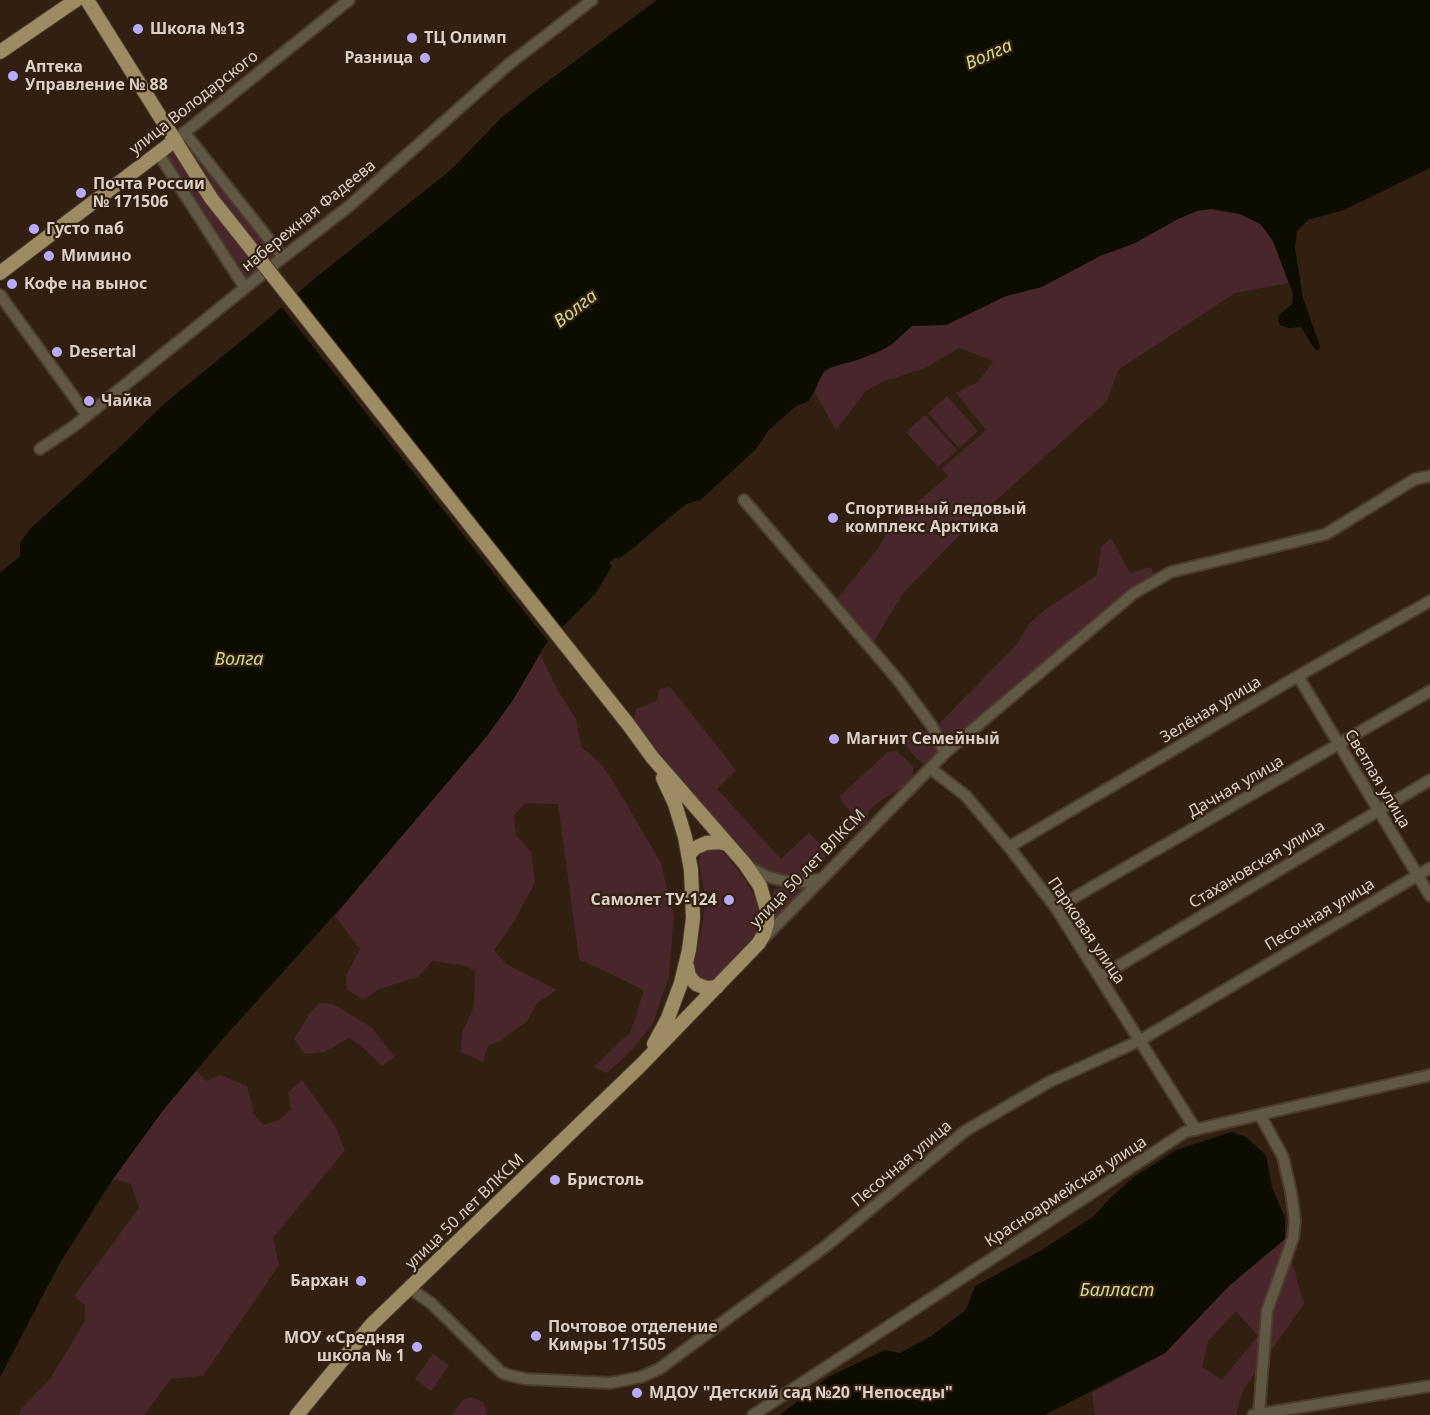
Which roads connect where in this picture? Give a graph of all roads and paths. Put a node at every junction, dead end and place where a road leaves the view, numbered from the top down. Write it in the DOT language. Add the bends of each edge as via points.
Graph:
graph roads {
  1 [pos="76,0"];
  2 [pos="87,0"];
  3 [pos="350,0"];
  4 [pos="592,0"];
  5 [pos="0,52"];
  6 [pos="179,136"];
  7 [pos="158,153"];
  8 [pos="283,257"];
  9 [pos="0,273"];
  10 [pos="246,288"];
  11 [pos="0,295"];
  12 [pos="87,415"];
  13 [pos="40,449"];
  14 [pos="1430,476"];
  15 [pos="744,500"];
  16 [pos="1430,601"];
  17 [pos="1298,676"];
  18 [pos="1430,691"];
  19 [pos="1339,745"];
  20 [pos="945,753"];
  21 [pos="652,757"];
  22 [pos="930,768"];
  23 [pos="1430,780"];
  24 [pos="1378,810"];
  25 [pos="727,844"];
  26 [pos="1009,847"];
  27 [pos="688,855"];
  28 [pos="744,864"];
  29 [pos="1430,868"];
  30 [pos="1417,875"];
  31 [pos="822,879"];
  32 [pos="1430,896"];
  33 [pos="1056,908"];
  34 [pos="758,944"];
  35 [pos="687,965"];
  36 [pos="1100,977"];
  37 [pos="717,987"];
  38 [pos="1139,1041"];
  39 [pos="640,1066"];
  40 [pos="1430,1076"];
  41 [pos="1260,1115"];
  42 [pos="1196,1130"];
  43 [pos="409,1288"];
  44 [pos="1430,1386"];
  45 [pos="1256,1414"];
  46 [pos="297,1415"];
  47 [pos="753,1415"];
  1 -- 5 [label="main road"];
  2 -- 6 [label="main road"];
  3 -- 6 [label="street, улица Володарского"];
  4 -- 8 [label="street, набережная Фадеева" via="509,64 348,207"];
  6 -- 7 [label="main road, улица Володарского"];
  6 -- 8 [label="street"];
  6 -- 21 [label="main road, bridge" via="211,198"];
  7 -- 9 [label="main road, улица Володарского"];
  7 -- 10 [label="street"];
  8 -- 10 [label="street, набережная Фадеева"];
  10 -- 12 [label="street, набережная Фадеева"];
  11 -- 12 [label="street"];
  12 -- 13 [label="street, набережная Фадеева"];
  14 -- 20 [label="street, улица 50 лет ВЛКСМ" via="1415,479 1326,534 1171,572 1134,593"];
  15 -- 20 [label="street" via="902,685 932,726"];
  16 -- 17 [label="street, Зелёная улица"];
  17 -- 19 [label="street, Светлая улица"];
  17 -- 26 [label="street, Зелёная улица"];
  18 -- 19 [label="street, Дачная улица"];
  19 -- 24 [label="street, Светлая улица"];
  19 -- 33 [label="street, Дачная улица"];
  20 -- 22 [label="street, улица 50 лет ВЛКСМ"];
  21 -- 25 [label="main road"];
  21 -- 27 [label="main road" via="675,804"];
  22 -- 26 [label="street, Парковая улица" via="966,796"];
  22 -- 31 [label="street, улица 50 лет ВЛКСМ"];
  23 -- 24 [label="street, Стахановская улица"];
  24 -- 30 [label="street, Светлая улица"];
  24 -- 36 [label="street, Стахановская улица"];
  25 -- 27 [label="main road" via="706,843"];
  25 -- 28 [label="main road"];
  26 -- 33 [label="street, Парковая улица"];
  27 -- 35 [label="main road" via="693,902"];
  28 -- 31 [label="street" via="778,880"];
  28 -- 34 [label="main road" via="767,904 766,924"];
  29 -- 30 [label="street, Песочная улица"];
  30 -- 32 [label="street, Светлая улица"];
  30 -- 38 [label="street, Песочная улица"];
  31 -- 34 [label="street, улица 50 лет ВЛКСМ"];
  33 -- 36 [label="street, Парковая улица"];
  34 -- 37 [label="main road, улица 50 лет ВЛКСМ"];
  35 -- 37 [label="main road" via="696,984"];
  35 -- 39 [label="main road" via="668,1018"];
  36 -- 38 [label="street, Парковая улица"];
  37 -- 39 [label="main road, улица 50 лет ВЛКСМ"];
  38 -- 42 [label="street, Парковая улица"];
  38 -- 43 [label="street, Песочная улица" via="1049,1082 965,1131 826,1246 659,1369 641,1377 610,1383 508,1375 431,1303"];
  39 -- 43 [label="main road, улица 50 лет ВЛКСМ"];
  40 -- 41 [label="street, Красноармейская улица"];
  41 -- 42 [label="street, Красноармейская улица"];
  41 -- 45 [label="street" via="1283,1156 1294,1221 1293,1239 1267,1311"];
  42 -- 47 [label="street, Красноармейская улица" via="1185,1132"];
  43 -- 46 [label="main road, улица 50 лет ВЛКСМ" via="353,1345"];
  44 -- 45 [label="street"];
}
